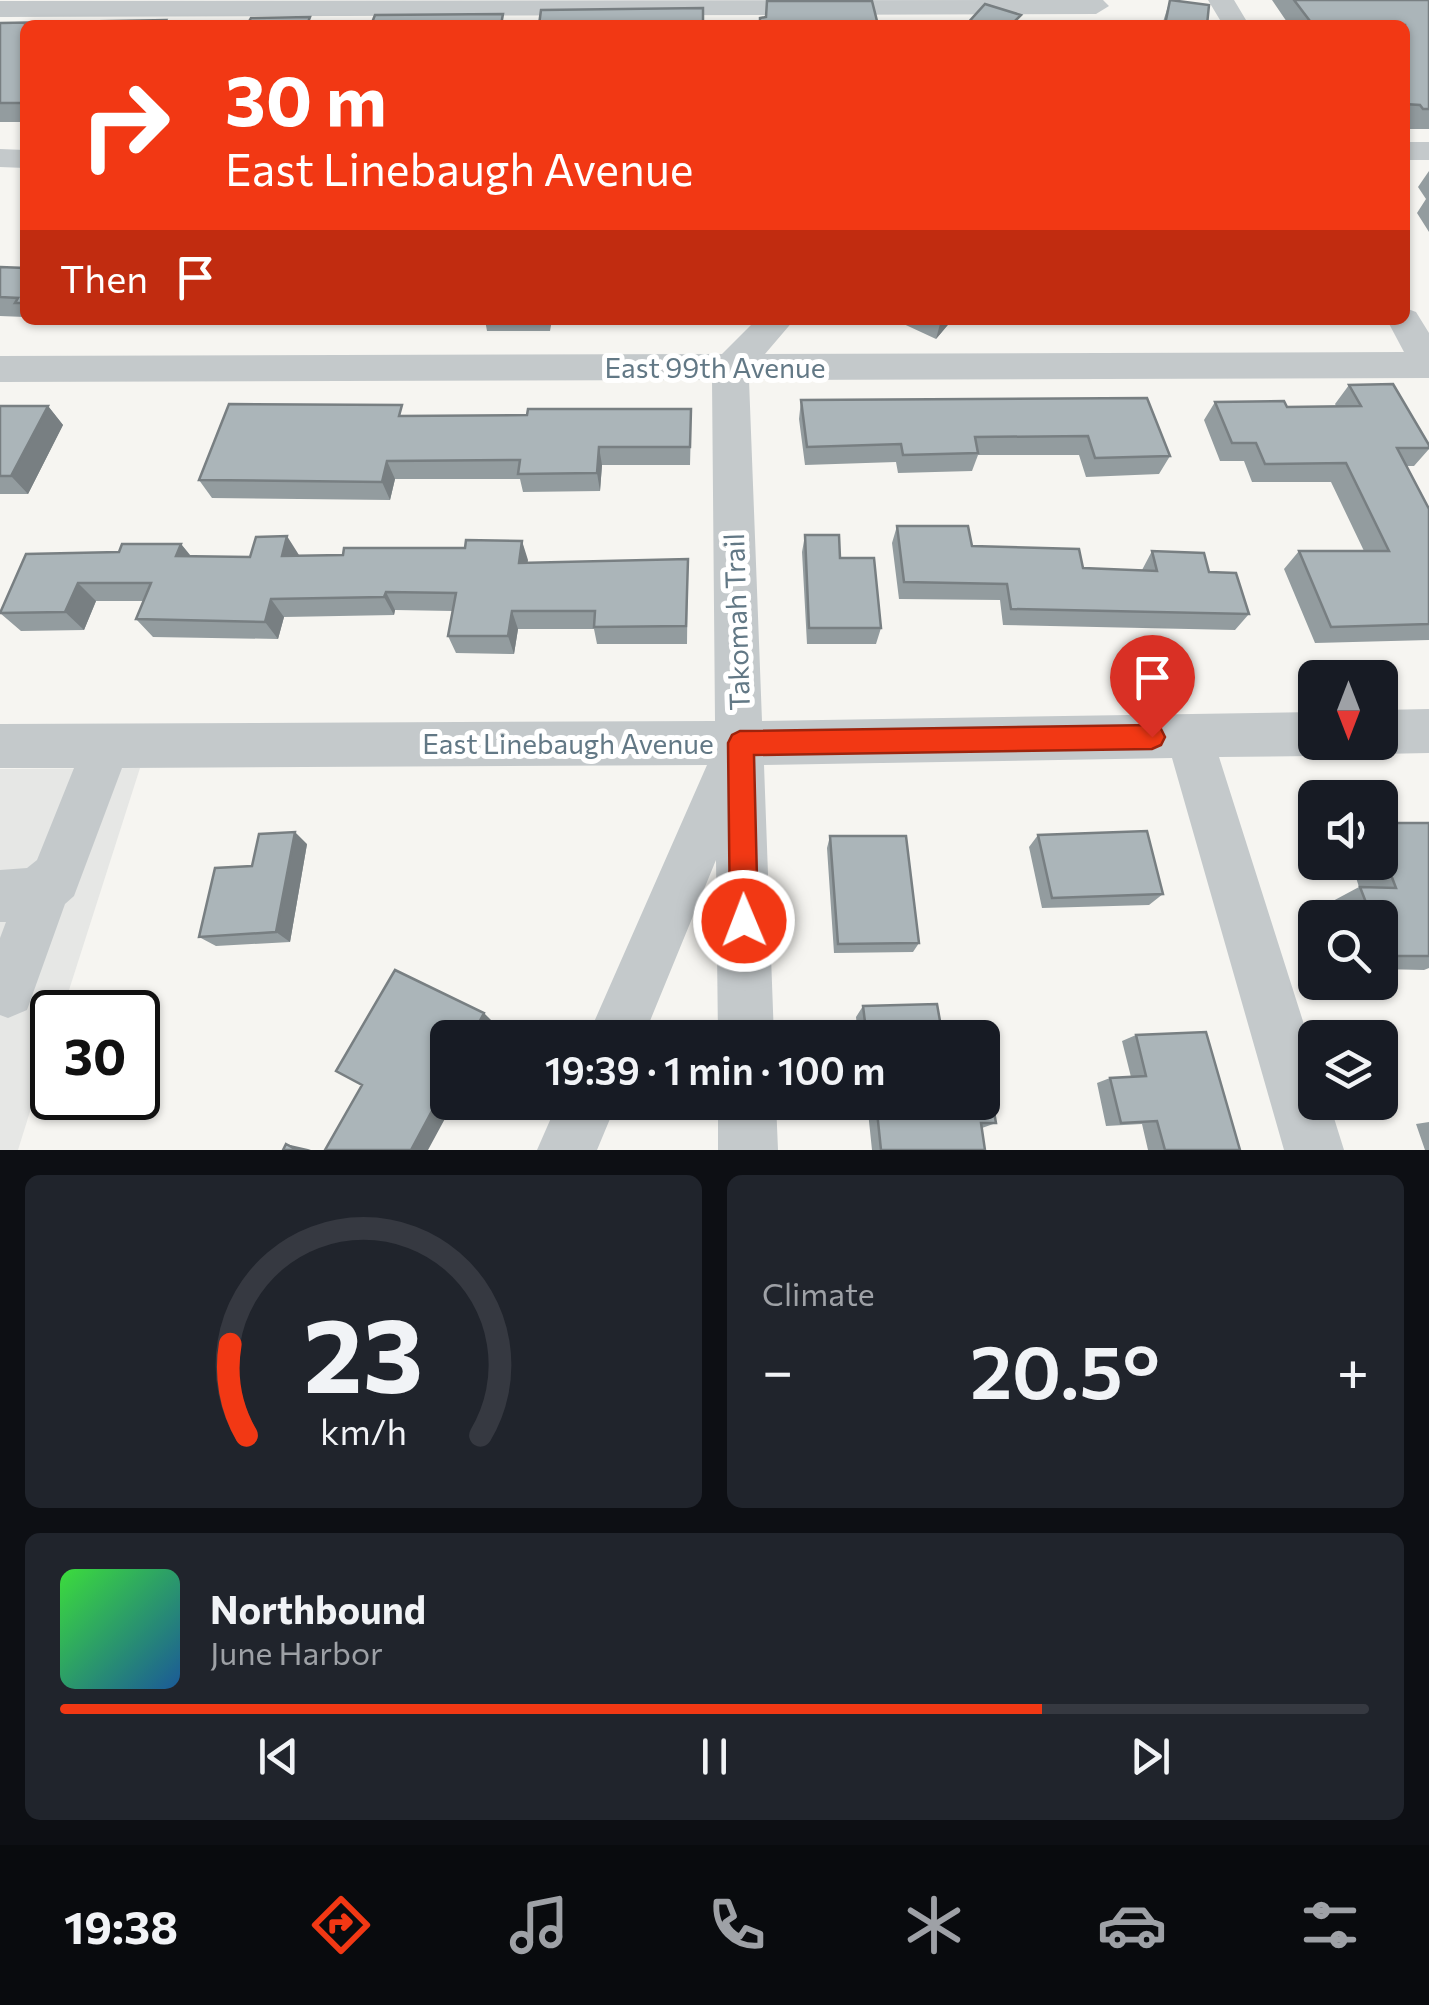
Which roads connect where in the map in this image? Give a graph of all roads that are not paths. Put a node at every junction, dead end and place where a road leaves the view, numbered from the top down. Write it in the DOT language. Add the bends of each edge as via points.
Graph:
graph roads {
  1 [pos="1099,3"];
  2 [pos="736,4"];
  3 [pos="0,8"];
  4 [pos="232,12"];
  5 [pos="772,325"];
  6 [pos="1407,325"];
  7 [pos="1429,365"];
  8 [pos="730,368"];
  9 [pos="0,370"];
  10 [pos="1429,731"];
  11 [pos="1398,732"];
  12 [pos="1298,734"];
  13 [pos="1190,736"];
  14 [pos="740,743"];
  15 [pos="0,746"];
  16 [pos="106,746"];
  17 [pos="22,893"];
  18 [pos="3,998"];
  19 [pos="623,1020"];
  20 [pos="746,1020"];
  21 [pos="580,1120"];
  22 [pos="747,1120"];
  23 [pos="567,1150"];
  24 [pos="748,1150"];
  25 [pos="1314,1150"];
  1 -- 2 [label="street"];
  2 -- 4 [label="street"];
  3 -- 4 [label="street"];
  5 -- 8 [label="street"];
  6 -- 7 [label="street"];
  7 -- 8 [label="street, East 99th Avenue"];
  8 -- 9 [label="street, East 99th Avenue"];
  8 -- 14 [label="street, Takomah Trail"];
  10 -- 11 [label="street"];
  12 -- 13 [label="street, East Linebaugh Avenue"];
  13 -- 14 [label="street, East Linebaugh Avenue"];
  13 -- 25 [label="street"];
  14 -- 16 [label="street, East Linebaugh Avenue"];
  14 -- 19 [label="street, Takomah Trail"];
  14 -- 20 [label="street"];
  15 -- 16 [label="street, East Linebaugh Avenue"];
  16 -- 17 [label="street" via="56,878"];
  17 -- 18 [label="street"];
  21 -- 23 [label="street"];
  22 -- 24 [label="street"];
}
